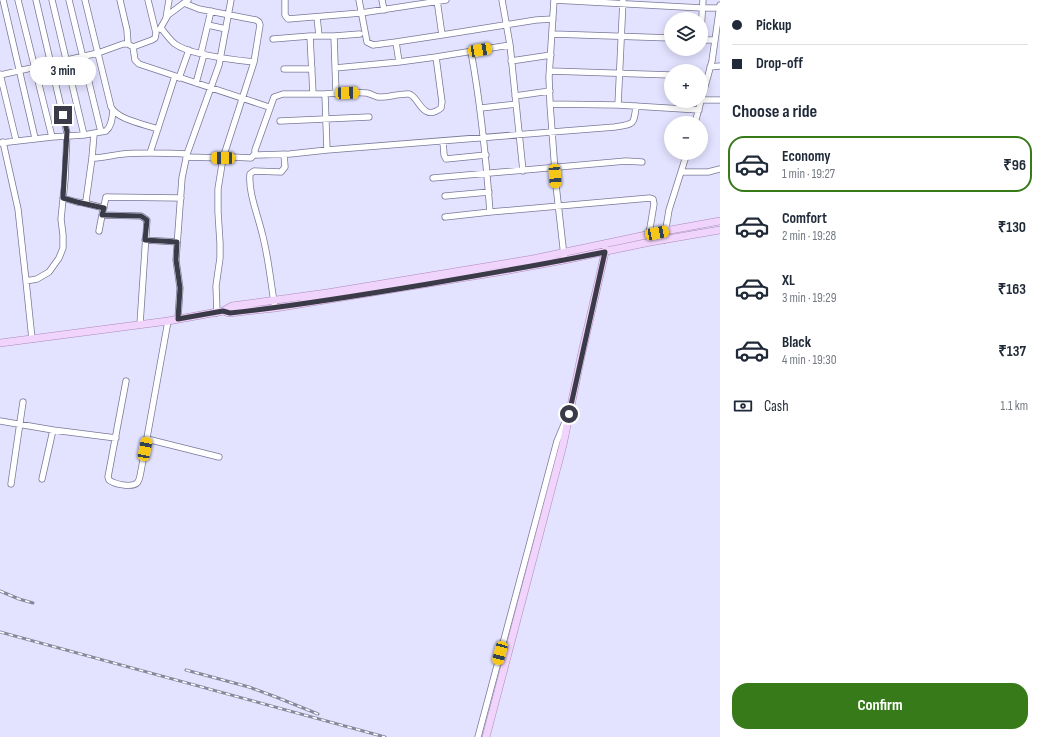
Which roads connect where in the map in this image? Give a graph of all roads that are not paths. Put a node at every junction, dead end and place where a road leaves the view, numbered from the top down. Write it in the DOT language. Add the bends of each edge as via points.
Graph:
graph roads {
  1 [pos="3,0"];
  2 [pos="18,0"];
  3 [pos="36,0"];
  4 [pos="52,0"];
  5 [pos="69,0"];
  6 [pos="85,0"];
  7 [pos="120,0"];
  8 [pos="148,0"];
  9 [pos="168,0"];
  10 [pos="231,0"];
  11 [pos="285,0"];
  12 [pos="359,0"];
  13 [pos="382,0"];
  14 [pos="446,0"];
  15 [pos="502,0"];
  16 [pos="554,0"];
  17 [pos="703,0"];
  18 [pos="437,1"];
  19 [pos="186,2"];
  20 [pos="623,2"];
  21 [pos="720,7"];
  22 [pos="702,8"];
  23 [pos="384,10"];
  24 [pos="211,11"];
  25 [pos="702,12"];
  26 [pos="360,13"];
  27 [pos="228,15"];
  28 [pos="317,17"];
  29 [pos="166,18"];
  30 [pos="553,19"];
  31 [pos="208,25"];
  32 [pos="507,25"];
  33 [pos="161,28"];
  34 [pos="226,29"];
  35 [pos="156,33"];
  36 [pos="360,34"];
  37 [pos="553,34"];
  38 [pos="442,35"];
  39 [pos="310,36"];
  40 [pos="319,36"];
  41 [pos="334,36"];
  42 [pos="717,36"];
  43 [pos="621,37"];
  44 [pos="664,38"];
  45 [pos="273,39"];
  46 [pos="396,42"];
  47 [pos="130,45"];
  48 [pos="510,45"];
  49 [pos="189,50"];
  50 [pos="471,52"];
  51 [pos="98,53"];
  52 [pos="202,53"];
  53 [pos="551,55"];
  54 [pos="83,57"];
  55 [pos="436,57"];
  56 [pos="221,58"];
  57 [pos="66,60"];
  58 [pos="511,61"];
  59 [pos="254,62"];
  60 [pos="399,62"];
  61 [pos="51,64"];
  62 [pos="720,66"];
  63 [pos="34,67"];
  64 [pos="710,67"];
  65 [pos="335,68"];
  66 [pos="284,69"];
  67 [pos="312,69"];
  68 [pos="18,70"];
  69 [pos="550,70"];
  70 [pos="620,72"];
  71 [pos="0,74"];
  72 [pos="664,75"];
  73 [pos="708,75"];
  74 [pos="177,77"];
  75 [pos="196,83"];
  76 [pos="211,88"];
  77 [pos="550,91"];
  78 [pos="336,93"];
  79 [pos="313,94"];
  80 [pos="324,94"];
  81 [pos="515,96"];
  82 [pos="242,98"];
  83 [pos="720,100"];
  84 [pos="708,101"];
  85 [pos="516,104"];
  86 [pos="550,104"];
  87 [pos="618,105"];
  88 [pos="636,106"];
  89 [pos="269,107"];
  90 [pos="481,108"];
  91 [pos="699,110"];
  92 [pos="113,111"];
  93 [pos="697,116"];
  94 [pos="369,117"];
  95 [pos="325,119"];
  96 [pos="280,121"];
  97 [pos="158,129"];
  98 [pos="101,132"];
  99 [pos="552,132"];
  100 [pos="94,134"];
  101 [pos="84,135"];
  102 [pos="519,135"];
  103 [pos="66,136"];
  104 [pos="52,137"];
  105 [pos="484,137"];
  106 [pos="35,138"];
  107 [pos="16,140"];
  108 [pos="443,141"];
  109 [pos="2,143"];
  110 [pos="327,150"];
  111 [pos="150,153"];
  112 [pos="255,154"];
  113 [pos="284,154"];
  114 [pos="486,155"];
  115 [pos="187,156"];
  116 [pos="232,157"];
  117 [pos="92,158"];
  118 [pos="223,158"];
  119 [pos="685,160"];
  120 [pos="642,162"];
  121 [pos="554,168"];
  122 [pos="720,169"];
  123 [pos="523,171"];
  124 [pos="682,172"];
  125 [pos="487,174"];
  126 [pos="433,178"];
  127 [pos="489,192"];
  128 [pos="445,196"];
  129 [pos="63,198"];
  130 [pos="180,198"];
  131 [pos="84,203"];
  132 [pos="558,206"];
  133 [pos="104,208"];
  134 [pos="490,212"];
  135 [pos="102,215"];
  136 [pos="444,217"];
  137 [pos="720,221"];
  138 [pos="720,230"];
  139 [pos="99,231"];
  140 [pos="665,231"];
  141 [pos="649,234"];
  142 [pos="145,240"];
  143 [pos="664,240"];
  144 [pos="177,242"];
  145 [pos="607,244"];
  146 [pos="605,252"];
  147 [pos="564,257"];
  148 [pos="26,281"];
  149 [pos="274,305"];
  150 [pos="220,312"];
  151 [pos="178,319"];
  152 [pos="168,321"];
  153 [pos="140,324"];
  154 [pos="32,339"];
  155 [pos="0,343"];
  156 [pos="126,381"];
  157 [pos="23,402"];
  158 [pos="569,414"];
  159 [pos="0,421"];
  160 [pos="19,424"];
  161 [pos="53,430"];
  162 [pos="116,438"];
  163 [pos="147,439"];
  164 [pos="219,457"];
  165 [pos="42,478"];
  166 [pos="11,484"];
  167 [pos="478,737"];
  168 [pos="486,737"];
  1 -- 68 [label="street"];
  2 -- 63 [label="street"];
  3 -- 61 [label="street"];
  4 -- 57 [label="street"];
  5 -- 54 [label="street"];
  6 -- 51 [label="street"];
  7 -- 47 [label="street"];
  8 -- 35 [label="street"];
  9 -- 29 [label="street"];
  10 -- 27 [label="street"];
  11 -- 28 [label="street" via="285,15 288,19"];
  12 -- 26 [label="street"];
  13 -- 23 [label="street"];
  14 -- 18 [label="street"];
  15 -- 32 [label="street"];
  16 -- 20 [label="street"];
  16 -- 30 [label="street"];
  17 -- 22 [label="street"];
  18 -- 23 [label="street"];
  18 -- 38 [label="street"];
  19 -- 24 [label="street" via="192,7"];
  19 -- 29 [label="street"];
  20 -- 22 [label="street"];
  20 -- 43 [label="street"];
  21 -- 22 [label="street"];
  21 -- 42 [label="street"];
  22 -- 25 [label="street"];
  23 -- 26 [label="street"];
  24 -- 27 [label="street"];
  24 -- 31 [label="street"];
  26 -- 28 [label="street"];
  26 -- 46 [label="street" via="367,42 373,45"];
  27 -- 34 [label="street"];
  27 -- 59 [label="street" via="259,22"];
  28 -- 40 [label="street"];
  29 -- 33 [label="street"];
  30 -- 32 [label="street"];
  30 -- 37 [label="street"];
  31 -- 34 [label="street"];
  31 -- 52 [label="street"];
  32 -- 38 [label="street"];
  32 -- 48 [label="street"];
  33 -- 35 [label="street"];
  33 -- 49 [label="street" via="174,43"];
  34 -- 56 [label="street"];
  35 -- 47 [label="street" via="152,40"];
  36 -- 41 [label="street"];
  37 -- 43 [label="street"];
  37 -- 53 [label="street"];
  38 -- 46 [label="street"];
  39 -- 40 [label="street"];
  39 -- 45 [label="street"];
  39 -- 67 [label="street"];
  40 -- 41 [label="street"];
  41 -- 65 [label="street"];
  42 -- 64 [label="street"];
  43 -- 44 [label="street"];
  43 -- 70 [label="street"];
  46 -- 60 [label="street"];
  47 -- 51 [label="street" via="123,44"];
  47 -- 74 [label="street" via="139,64"];
  48 -- 50 [label="street"];
  48 -- 58 [label="street"];
  49 -- 52 [label="street"];
  49 -- 74 [label="street"];
  50 -- 55 [label="street"];
  50 -- 90 [label="street"];
  51 -- 54 [label="street"];
  51 -- 92 [label="street"];
  52 -- 56 [label="street"];
  52 -- 75 [label="street"];
  53 -- 58 [label="street"];
  53 -- 69 [label="street"];
  54 -- 57 [label="street"];
  54 -- 98 [label="street"];
  55 -- 60 [label="street"];
  55 -- 78 [label="street" via="442,96 441,108 433,112 421,109 410,94 378,97 367,93"];
  56 -- 59 [label="street"];
  56 -- 76 [label="street"];
  57 -- 61 [label="street"];
  57 -- 101 [label="street"];
  58 -- 81 [label="street"];
  59 -- 82 [label="street"];
  60 -- 65 [label="street"];
  61 -- 63 [label="street"];
  61 -- 103 [label="street"];
  62 -- 64 [label="street"];
  63 -- 68 [label="street"];
  63 -- 104 [label="street"];
  64 -- 73 [label="street"];
  65 -- 78 [label="street"];
  66 -- 67 [label="street"];
  67 -- 79 [label="street"];
  68 -- 71 [label="street"];
  68 -- 106 [label="street"];
  69 -- 70 [label="street"];
  69 -- 77 [label="street"];
  70 -- 72 [label="street"];
  70 -- 87 [label="street"];
  71 -- 107 [label="street"];
  74 -- 75 [label="street"];
  74 -- 97 [label="street"];
  75 -- 76 [label="street"];
  76 -- 82 [label="street"];
  76 -- 115 [label="street"];
  77 -- 81 [label="street"];
  77 -- 86 [label="street"];
  78 -- 80 [label="street"];
  79 -- 80 [label="street"];
  79 -- 89 [label="street" via="278,95"];
  80 -- 95 [label="street"];
  81 -- 85 [label="street"];
  82 -- 89 [label="street"];
  82 -- 118 [label="street"];
  83 -- 84 [label="street"];
  85 -- 90 [label="street"];
  85 -- 102 [label="street"];
  86 -- 87 [label="street"];
  86 -- 99 [label="street"];
  87 -- 88 [label="street"];
  88 -- 91 [label="street"];
  88 -- 99 [label="street" via="635,120 626,125"];
  89 -- 112 [label="street"];
  90 -- 105 [label="street"];
  91 -- 93 [label="street"];
  92 -- 97 [label="street"];
  92 -- 98 [label="street" via="109,129"];
  94 -- 95 [label="street"];
  95 -- 96 [label="street"];
  95 -- 110 [label="street"];
  97 -- 111 [label="street"];
  98 -- 100 [label="street"];
  99 -- 102 [label="street"];
  99 -- 121 [label="street"];
  100 -- 101 [label="street"];
  100 -- 117 [label="street"];
  101 -- 103 [label="street"];
  102 -- 105 [label="street"];
  102 -- 123 [label="street"];
  103 -- 104 [label="street"];
  103 -- 129 [label="street"];
  104 -- 106 [label="street"];
  105 -- 108 [label="street"];
  105 -- 114 [label="street"];
  106 -- 107 [label="street"];
  107 -- 109 [label="street"];
  108 -- 110 [label="street"];
  108 -- 114 [label="street" via="446,159"];
  109 -- 148 [label="street" via="18,209"];
  110 -- 113 [label="street"];
  111 -- 115 [label="street"];
  111 -- 117 [label="street"];
  112 -- 113 [label="street"];
  112 -- 116 [label="street" via="251,158"];
  113 -- 149 [label="street" via="285,167 281,172 254,171 250,174"];
  114 -- 125 [label="street"];
  115 -- 118 [label="street"];
  115 -- 130 [label="street"];
  117 -- 131 [label="street"];
  118 -- 150 [label="street" via="218,189 220,258 216,286"];
  119 -- 124 [label="street"];
  120 -- 121 [label="street"];
  121 -- 123 [label="street"];
  121 -- 132 [label="street"];
  122 -- 124 [label="street" via="708,172"];
  123 -- 125 [label="street"];
  124 -- 140 [label="street"];
  125 -- 126 [label="street"];
  125 -- 127 [label="street"];
  127 -- 128 [label="street"];
  127 -- 134 [label="street"];
  129 -- 131 [label="street"];
  129 -- 148 [label="street" via="63,248 59,258 43,276"];
  130 -- 133 [label="street" via="106,197"];
  130 -- 144 [label="street"];
  131 -- 133 [label="street"];
  132 -- 134 [label="street"];
  132 -- 141 [label="street" via="653,199"];
  132 -- 147 [label="street"];
  133 -- 135 [label="street"];
  134 -- 136 [label="street"];
  135 -- 139 [label="street"];
  135 -- 142 [label="street" via="141,216 147,220"];
  137 -- 140 [label="main road"];
  138 -- 143 [label="main road"];
  140 -- 141 [label="main road"];
  140 -- 143 [label="street"];
  141 -- 145 [label="main road"];
  142 -- 144 [label="street"];
  142 -- 153 [label="street"];
  143 -- 146 [label="main road"];
  144 -- 151 [label="street" via="176,260 180,288"];
  145 -- 146 [label="main road"];
  145 -- 147 [label="main road"];
  146 -- 147 [label="main road"];
  146 -- 158 [label="main road"];
  147 -- 149 [label="main road"];
  148 -- 154 [label="street"];
  149 -- 150 [label="main road" via="232,306"];
  150 -- 151 [label="main road"];
  151 -- 152 [label="main road"];
  152 -- 153 [label="main road"];
  152 -- 163 [label="street"];
  153 -- 154 [label="main road"];
  154 -- 155 [label="main road"];
  156 -- 162 [label="street"];
  157 -- 160 [label="street"];
  158 -- 167 [label="street" via="555,448"];
  158 -- 168 [label="main road"];
  159 -- 160 [label="street"];
  160 -- 161 [label="street"];
  160 -- 166 [label="street"];
  161 -- 162 [label="street"];
  161 -- 165 [label="street"];
  162 -- 163 [label="street" via="109,480 131,485 139,480"];
  163 -- 164 [label="street"];
}
